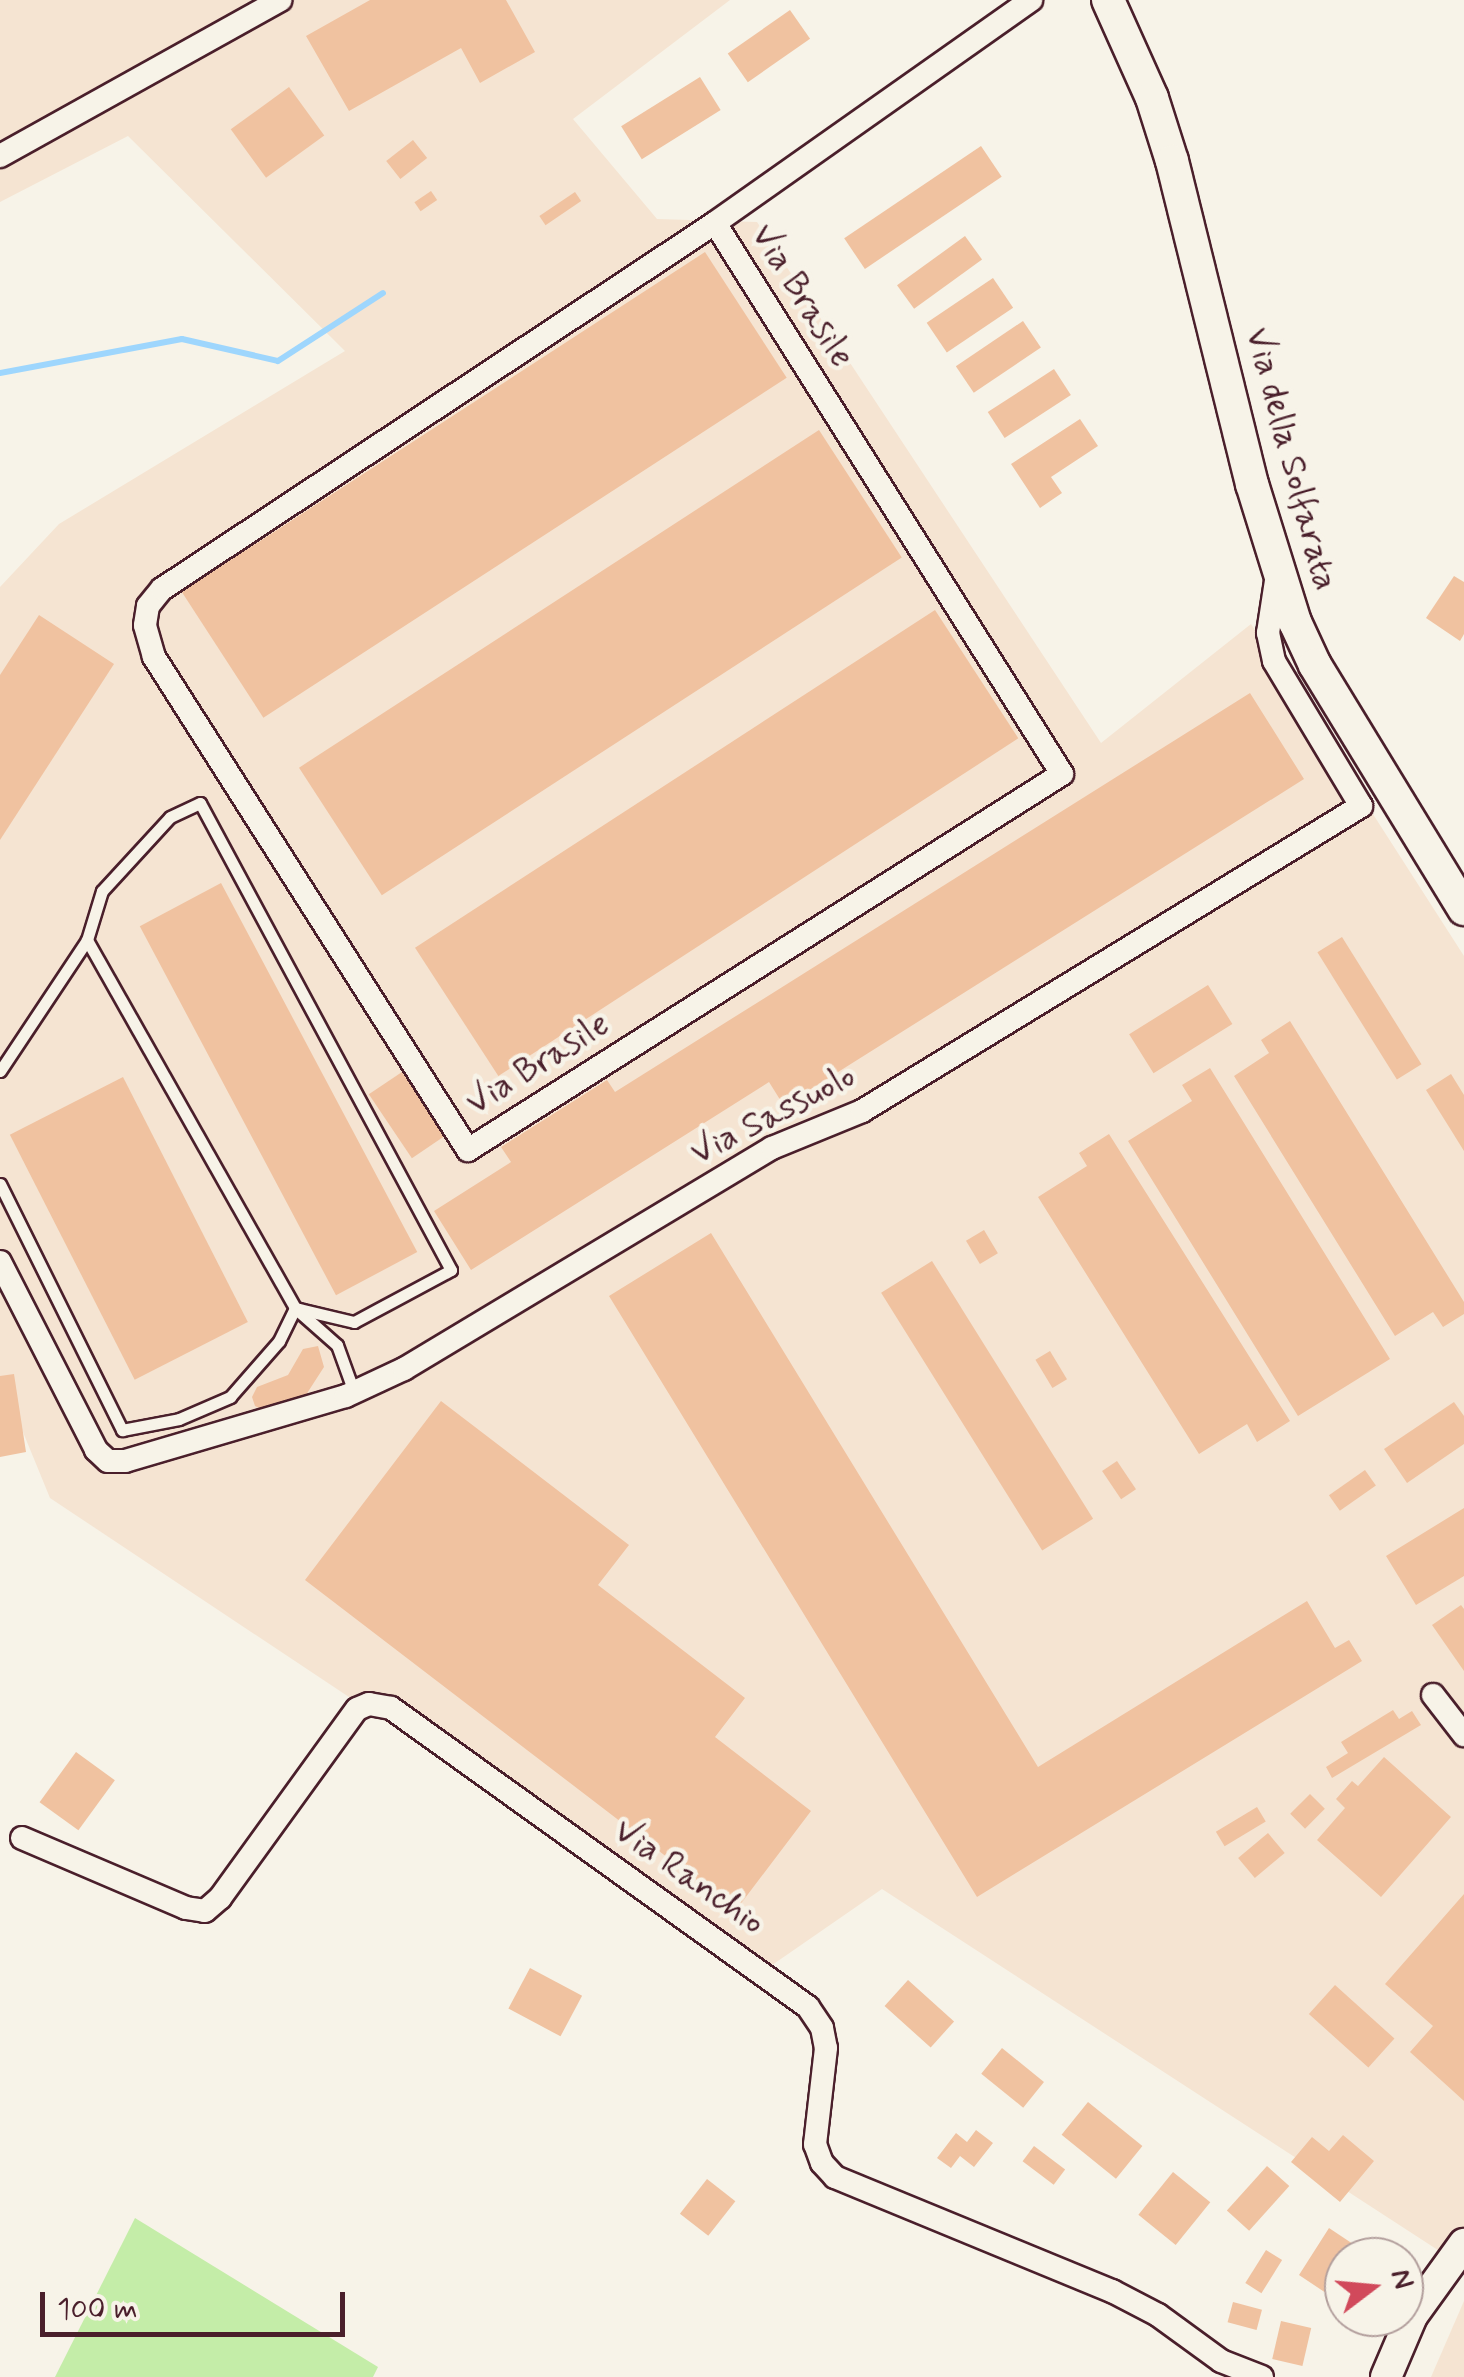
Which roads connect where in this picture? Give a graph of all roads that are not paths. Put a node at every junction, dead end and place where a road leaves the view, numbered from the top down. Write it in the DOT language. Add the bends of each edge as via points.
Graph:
graph roads {
  1 [pos="280,0"];
  2 [pos="1031,0"];
  3 [pos="1108,0"];
  4 [pos="0,156"];
  5 [pos="715,224"];
  6 [pos="1277,574"];
  7 [pos="1464,909"];
  8 [pos="87,940"];
  9 [pos="0,1071"];
  10 [pos="0,1184"];
  11 [pos="0,1262"];
  12 [pos="296,1308"];
  13 [pos="354,1392"];
  14 [pos="1433,1695"];
  15 [pos="1464,1735"];
  16 [pos="22,1838"];
  17 [pos="1464,2244"];
  18 [pos="1262,2377"];
  19 [pos="1386,2377"];
  1 -- 4 [label="street"];
  2 -- 5 [label="street, Via Brasile"];
  3 -- 6 [label="main road, Via della Solfarata" via="1172,162"];
  5 -- 5 [label="street, Via Brasile" via="162,589 145,613 154,656 468,1150 1062,774"];
  6 -- 7 [label="main road, Via della Solfarata" via="1316,665"];
  6 -- 13 [label="street, Via Sassuolo" via="1268,633 1274,661 1360,806 862,1112 772,1148 404,1370"];
  8 -- 9 [label="lane"];
  8 -- 12 [label="lane"];
  8 -- 12 [label="lane" via="102,891 170,818 200,802 451,1270 354,1322"];
  10 -- 12 [label="lane" via="122,1430 180,1419 230,1397 279,1342"];
  11 -- 13 [label="street, Via Sassuolo" via="96,1450 108,1461"];
  12 -- 13 [label="lane" via="337,1346"];
  14 -- 15 [label="street"];
  16 -- 18 [label="street, Via Ranchio" via="205,1911 358,1709 391,1708 808,2007 826,2048 815,2144 835,2176 1112,2290 1222,2361"];
  17 -- 19 [label="street" via="1412,2316"];
}
